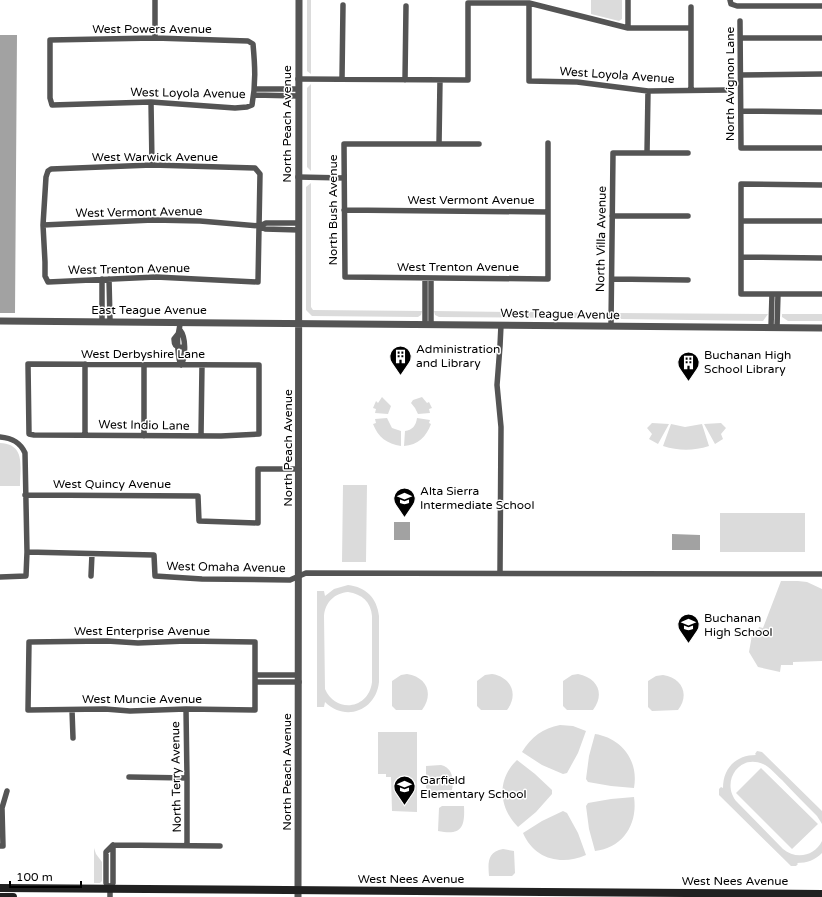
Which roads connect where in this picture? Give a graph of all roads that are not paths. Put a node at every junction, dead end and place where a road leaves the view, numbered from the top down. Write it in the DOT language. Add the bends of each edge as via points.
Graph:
graph roads {
  1 [pos="155,0"];
  2 [pos="299,0"];
  3 [pos="628,0"];
  4 [pos="731,2"];
  5 [pos="529,4"];
  6 [pos="343,5"];
  7 [pos="406,6"];
  8 [pos="692,6"];
  9 [pos="822,6"];
  10 [pos="740,21"];
  11 [pos="628,28"];
  12 [pos="691,28"];
  13 [pos="155,38"];
  14 [pos="741,38"];
  15 [pos="822,38"];
  16 [pos="822,74"];
  17 [pos="741,75"];
  18 [pos="298,79"];
  19 [pos="342,80"];
  20 [pos="405,80"];
  21 [pos="440,80"];
  22 [pos="255,88"];
  23 [pos="648,90"];
  24 [pos="691,90"];
  25 [pos="727,90"];
  26 [pos="298,92"];
  27 [pos="254,95"];
  28 [pos="151,102"];
  29 [pos="52,105"];
  30 [pos="741,111"];
  31 [pos="822,112"];
  32 [pos="439,144"];
  33 [pos="479,144"];
  34 [pos="548,144"];
  35 [pos="822,148"];
  36 [pos="647,153"];
  37 [pos="688,153"];
  38 [pos="152,166"];
  39 [pos="298,177"];
  40 [pos="344,178"];
  41 [pos="822,185"];
  42 [pos="344,210"];
  43 [pos="548,212"];
  44 [pos="612,216"];
  45 [pos="688,216"];
  46 [pos="741,221"];
  47 [pos="822,221"];
  48 [pos="43,225"];
  49 [pos="260,226"];
  50 [pos="299,226"];
  51 [pos="741,257"];
  52 [pos="822,258"];
  53 [pos="344,277"];
  54 [pos="428,278"];
  55 [pos="106,279"];
  56 [pos="612,279"];
  57 [pos="688,280"];
  58 [pos="775,294"];
  59 [pos="822,294"];
  60 [pos="0,320"];
  61 [pos="106,321"];
  62 [pos="180,322"];
  63 [pos="299,323"];
  64 [pos="428,324"];
  65 [pos="501,325"];
  66 [pos="611,326"];
  67 [pos="774,327"];
  68 [pos="822,328"];
  69 [pos="179,332"];
  70 [pos="181,347"];
  71 [pos="85,364"];
  72 [pos="144,365"];
  73 [pos="181,365"];
  74 [pos="202,365"];
  75 [pos="29,434"];
  76 [pos="259,434"];
  77 [pos="85,435"];
  78 [pos="144,436"];
  79 [pos="201,436"];
  80 [pos="0,437"];
  81 [pos="299,469"];
  82 [pos="25,495"];
  83 [pos="27,552"];
  84 [pos="92,554"];
  85 [pos="500,573"];
  86 [pos="822,574"];
  87 [pos="91,576"];
  88 [pos="298,576"];
  89 [pos="0,577"];
  90 [pos="255,675"];
  91 [pos="299,679"];
  92 [pos="255,682"];
  93 [pos="186,709"];
  94 [pos="28,710"];
  95 [pos="72,710"];
  96 [pos="73,738"];
  97 [pos="130,777"];
  98 [pos="188,778"];
  99 [pos="7,790"];
  100 [pos="187,845"];
  101 [pos="0,846"];
  102 [pos="220,846"];
  103 [pos="0,888"];
  104 [pos="110,893"];
  105 [pos="298,894"];
  106 [pos="822,894"];
  107 [pos="710,895"];
  108 [pos="0,897"];
  109 [pos="13,897"];
  1 -- 13 [label="street"];
  2 -- 18 [label="street, North Peach Avenue"];
  3 -- 11 [label="street"];
  4 -- 9 [label="street" via="737,6"];
  5 -- 11 [label="street"];
  5 -- 21 [label="street" via="468,3 468,80"];
  5 -- 23 [label="street, West Loyola Avenue" via="529,81 577,82"];
  6 -- 19 [label="street"];
  7 -- 20 [label="street"];
  8 -- 12 [label="street"];
  10 -- 14 [label="street, North Avignon Lane"];
  11 -- 12 [label="street"];
  12 -- 24 [label="street"];
  13 -- 22 [label="street, West Powers Avenue" via="248,41 253,44"];
  13 -- 29 [label="street, West Powers Avenue" via="50,40"];
  14 -- 15 [label="street"];
  14 -- 17 [label="street, North Avignon Lane"];
  16 -- 17 [label="street"];
  17 -- 30 [label="street, North Avignon Lane"];
  18 -- 19 [label="street"];
  18 -- 26 [label="street, North Peach Avenue"];
  19 -- 20 [label="street"];
  20 -- 21 [label="street"];
  21 -- 32 [label="street"];
  22 -- 26 [label="street"];
  22 -- 27 [label="street"];
  23 -- 24 [label="street, West Loyola Avenue"];
  23 -- 36 [label="street"];
  24 -- 25 [label="street, West Loyola Avenue"];
  26 -- 27 [label="street"];
  26 -- 39 [label="street, North Peach Avenue"];
  27 -- 28 [label="street, West Loyola Avenue" via="252,105 235,108"];
  28 -- 29 [label="street, West Loyola Avenue"];
  28 -- 38 [label="street"];
  30 -- 31 [label="street"];
  30 -- 35 [label="street, North Avignon Lane" via="741,148"];
  32 -- 33 [label="street"];
  32 -- 40 [label="street, North Bush Avenue" via="344,144"];
  34 -- 43 [label="street"];
  36 -- 37 [label="street"];
  36 -- 44 [label="street, North Villa Avenue" via="613,153"];
  38 -- 48 [label="street, West Warwick Avenue" via="51,169 46,177"];
  38 -- 49 [label="street, West Warwick Avenue" via="255,168 260,174"];
  39 -- 40 [label="street"];
  39 -- 50 [label="street, North Peach Avenue"];
  40 -- 42 [label="street, North Bush Avenue"];
  41 -- 46 [label="street" via="742,184"];
  42 -- 43 [label="street, West Vermont Avenue"];
  42 -- 53 [label="street, North Bush Avenue"];
  43 -- 54 [label="street, West Trenton Avenue" via="548,279"];
  44 -- 45 [label="street"];
  44 -- 56 [label="street, North Villa Avenue"];
  46 -- 47 [label="street"];
  46 -- 51 [label="street"];
  48 -- 49 [label="street, West Vermont Avenue" via="153,220"];
  48 -- 55 [label="street, West Trenton Avenue" via="45,276 48,282"];
  49 -- 50 [label="street, West Vermont Avenue" via="265,229"];
  49 -- 55 [label="street, West Trenton Avenue" via="258,282 156,277"];
  50 -- 63 [label="street, North Peach Avenue"];
  51 -- 52 [label="street"];
  51 -- 58 [label="street" via="741,294"];
  53 -- 54 [label="street, West Trenton Avenue"];
  54 -- 64 [label="street"];
  55 -- 61 [label="street"];
  56 -- 57 [label="street"];
  56 -- 66 [label="street, North Villa Avenue"];
  58 -- 59 [label="street"];
  58 -- 67 [label="street"];
  60 -- 61 [label="street, East Teague Avenue"];
  61 -- 62 [label="street, East Teague Avenue"];
  62 -- 63 [label="street, East Teague Avenue"];
  62 -- 69 [label="street"];
  63 -- 64 [label="street, West Teague Avenue"];
  63 -- 81 [label="street, North Peach Avenue"];
  64 -- 65 [label="street, West Teague Avenue"];
  65 -- 66 [label="street, West Teague Avenue"];
  65 -- 85 [label="street" via="497,385 501,428"];
  66 -- 67 [label="street, West Teague Avenue"];
  67 -- 68 [label="street, West Teague Avenue"];
  69 -- 70 [label="street" via="184,334"];
  69 -- 70 [label="street" via="174,343"];
  70 -- 73 [label="street" via="178,360"];
  71 -- 72 [label="street, West Derbyshire Lane"];
  71 -- 75 [label="street, West Derbyshire Lane" via="28,364"];
  71 -- 77 [label="street"];
  72 -- 73 [label="street, West Derbyshire Lane"];
  72 -- 78 [label="street"];
  73 -- 74 [label="street, West Derbyshire Lane"];
  74 -- 76 [label="street, West Derbyshire Lane" via="259,365"];
  74 -- 79 [label="street"];
  75 -- 77 [label="street, West Indio Lane"];
  76 -- 79 [label="street, West Indio Lane"];
  77 -- 78 [label="street, West Indio Lane"];
  78 -- 79 [label="street, West Indio Lane"];
  80 -- 82 [label="street" via="9,438 20,444 24,453"];
  81 -- 82 [label="street, West Quincy Avenue" via="258,469 258,523 199,521 198,496"];
  81 -- 88 [label="street, North Peach Avenue"];
  82 -- 83 [label="street"];
  83 -- 84 [label="street, West Omaha Avenue"];
  83 -- 89 [label="street" via="26,576"];
  84 -- 87 [label="street"];
  84 -- 88 [label="street, West Omaha Avenue" via="154,555 156,576 164,577 290,580"];
  85 -- 86 [label="street"];
  85 -- 88 [label="street" via="306,573"];
  88 -- 91 [label="street, North Peach Avenue"];
  90 -- 91 [label="street"];
  90 -- 92 [label="street"];
  90 -- 94 [label="street, West Enterprise Avenue" via="255,642 29,642"];
  91 -- 92 [label="street"];
  91 -- 105 [label="street, North Peach Avenue"];
  92 -- 93 [label="street, West Muncie Avenue" via="255,710"];
  93 -- 95 [label="street, West Muncie Avenue"];
  93 -- 98 [label="street, North Terry Avenue"];
  94 -- 95 [label="street, West Muncie Avenue"];
  95 -- 96 [label="street"];
  97 -- 98 [label="street"];
  98 -- 100 [label="street, North Terry Avenue"];
  99 -- 101 [label="street" via="2,808 3,846"];
  100 -- 102 [label="street"];
  100 -- 104 [label="street" via="113,845 113,883"];
  103 -- 104 [label="main road, West Nees Avenue"];
  104 -- 105 [label="main road, West Nees Avenue"];
  105 -- 107 [label="main road, West Nees Avenue"];
  106 -- 107 [label="main road, West Nees Avenue"];
  108 -- 109 [label="main road"];
}
